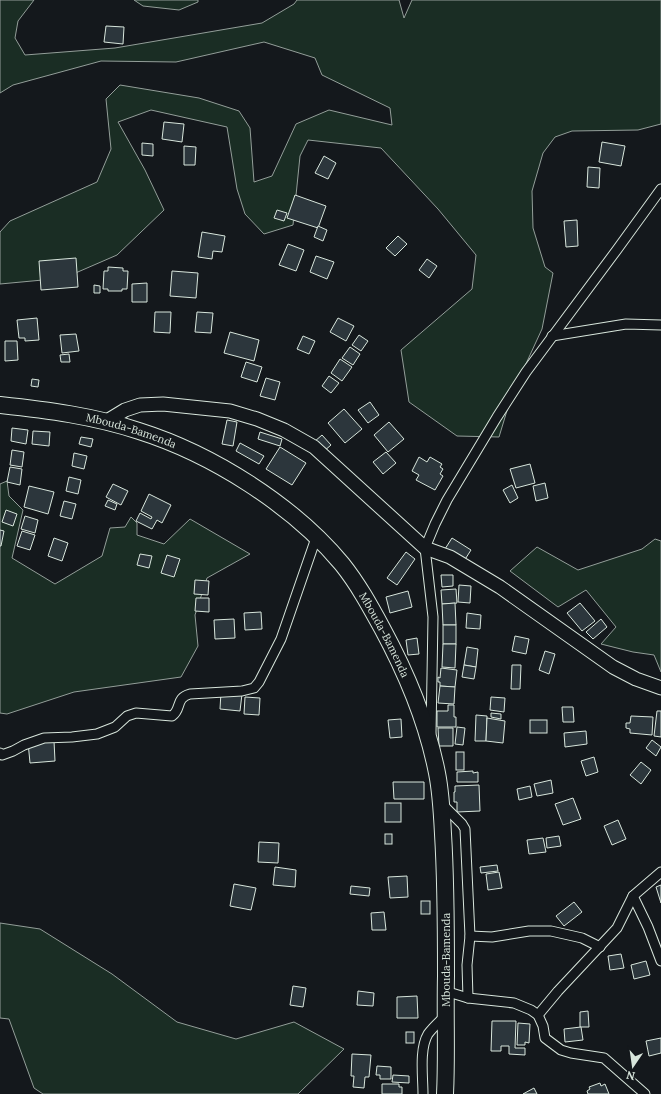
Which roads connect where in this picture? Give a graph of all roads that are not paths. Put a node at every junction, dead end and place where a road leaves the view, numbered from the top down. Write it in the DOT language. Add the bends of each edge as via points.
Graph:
graph roads {
  1 [pos="661,189"];
  2 [pos="661,325"];
  3 [pos="552,336"];
  4 [pos="0,405"];
  5 [pos="107,421"];
  6 [pos="316,538"];
  7 [pos="425,548"];
  8 [pos="661,688"];
  9 [pos="431,744"];
  10 [pos="0,753"];
  11 [pos="441,803"];
  12 [pos="661,872"];
  13 [pos="633,896"];
  14 [pos="470,936"];
  15 [pos="600,947"];
  16 [pos="661,961"];
  17 [pos="445,992"];
  18 [pos="468,998"];
  19 [pos="538,1015"];
  20 [pos="446,1016"];
  21 [pos="423,1094"];
  22 [pos="445,1094"];
  23 [pos="645,1094"];
  1 -- 3 [label="street"];
  2 -- 3 [label="street" via="626,324"];
  3 -- 7 [label="street" via="526,372 447,500"];
  4 -- 5 [label="highway, Mbouda-Bamenda" via="50,410"];
  5 -- 6 [label="highway, Mbouda-Bamenda" via="182,446 253,487 287,511"];
  5 -- 7 [label="street" via="125,410 140,405 163,404 230,411 257,419 284,430 314,447"];
  6 -- 9 [label="highway, Mbouda-Bamenda" via="342,564 366,596 399,659"];
  6 -- 10 [label="street" via="281,639 254,688 190,694 180,700 176,714 172,716 136,714 127,716 115,727 97,734 44,738 13,752"];
  7 -- 8 [label="street" via="450,557 500,588 613,667"];
  7 -- 9 [label="street" via="433,617"];
  9 -- 11 [label="highway, Mbouda-Bamenda"];
  11 -- 14 [label="street" via="465,829"];
  11 -- 17 [label="highway, Mbouda-Bamenda" via="446,878"];
  12 -- 13 [label="street"];
  13 -- 15 [label="street" via="617,928"];
  13 -- 16 [label="street"];
  14 -- 15 [label="street" via="492,938 551,930 582,938"];
  14 -- 18 [label="street" via="467,965"];
  15 -- 19 [label="street"];
  17 -- 18 [label="street"];
  17 -- 20 [label="highway, Mbouda-Bamenda"];
  18 -- 19 [label="street" via="514,1003"];
  19 -- 23 [label="street" via="545,1038 561,1050 604,1058"];
  20 -- 21 [label="street" via="433,1028 425,1042 422,1063"];
  20 -- 22 [label="highway, Mbouda-Bamenda"];
}
